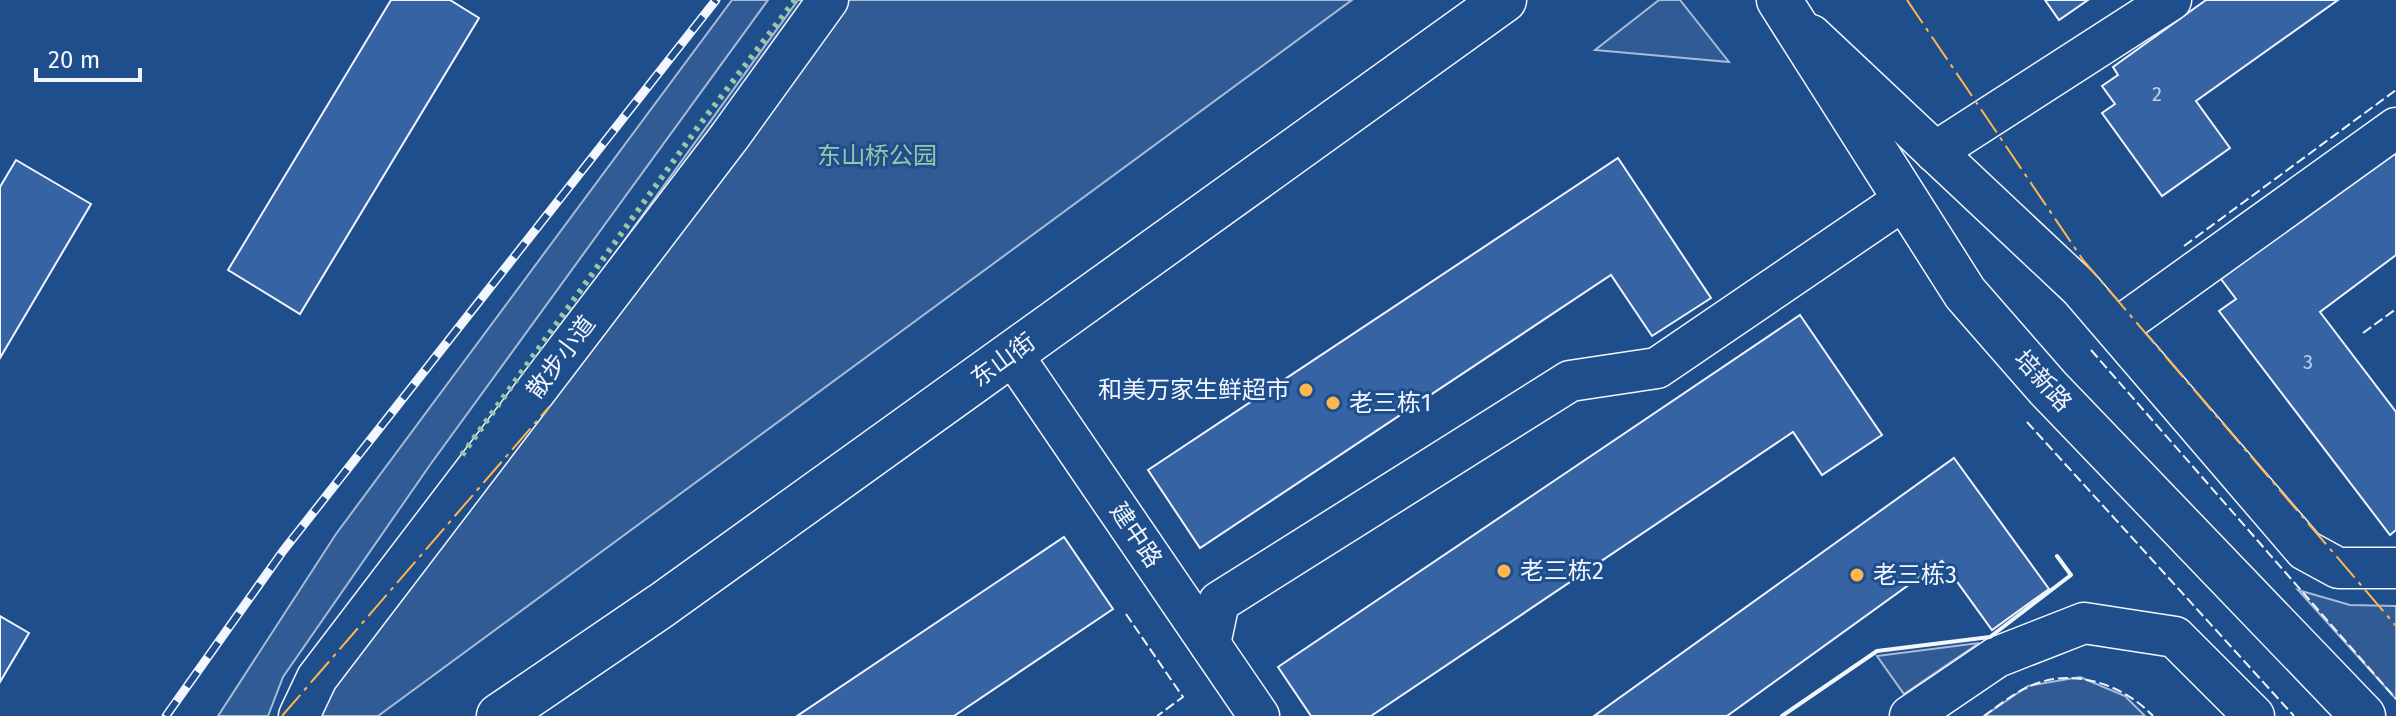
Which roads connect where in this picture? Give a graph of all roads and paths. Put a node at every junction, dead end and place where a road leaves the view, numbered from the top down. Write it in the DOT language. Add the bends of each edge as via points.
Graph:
graph roads {
  1 [pos="828,0"];
  2 [pos="1504,0"];
  3 [pos="2171,0"];
  4 [pos="1783,7"];
  5 [pos="2396,128"];
  6 [pos="1935,152"];
  7 [pos="1905,199"];
  8 [pos="2116,329"];
  9 [pos="1012,354"];
  10 [pos="2396,568"];
  11 [pos="1210,644"];
  12 [pos="299,716"];
  13 [pos="499,716"];
  14 [pos="1259,716"];
  15 [pos="1910,716"];
  16 [pos="2254,716"];
  17 [pos="2363,716"];
  1 -- 12 [label="street, 散步小道" via="317,678"];
  2 -- 9 [label="main road, 东山街"];
  3 -- 6 [label="street"];
  4 -- 6 [label="street"];
  4 -- 7 [label="main road, 培新路"];
  5 -- 8 [label="street"];
  6 -- 8 [label="street" via="2080,288"];
  7 -- 11 [label="street" via="1657,368 1570,381 1219,602"];
  7 -- 17 [label="main road, 培新路" via="1965,293 2039,378"];
  8 -- 10 [label="street" via="2305,550 2338,568"];
  9 -- 11 [label="street, 建中路"];
  9 -- 13 [label="main road, 东山街"];
  11 -- 14 [label="street, 建中路"];
  15 -- 16 [label="street" via="1997,657 2084,623 2175,637"];
}
